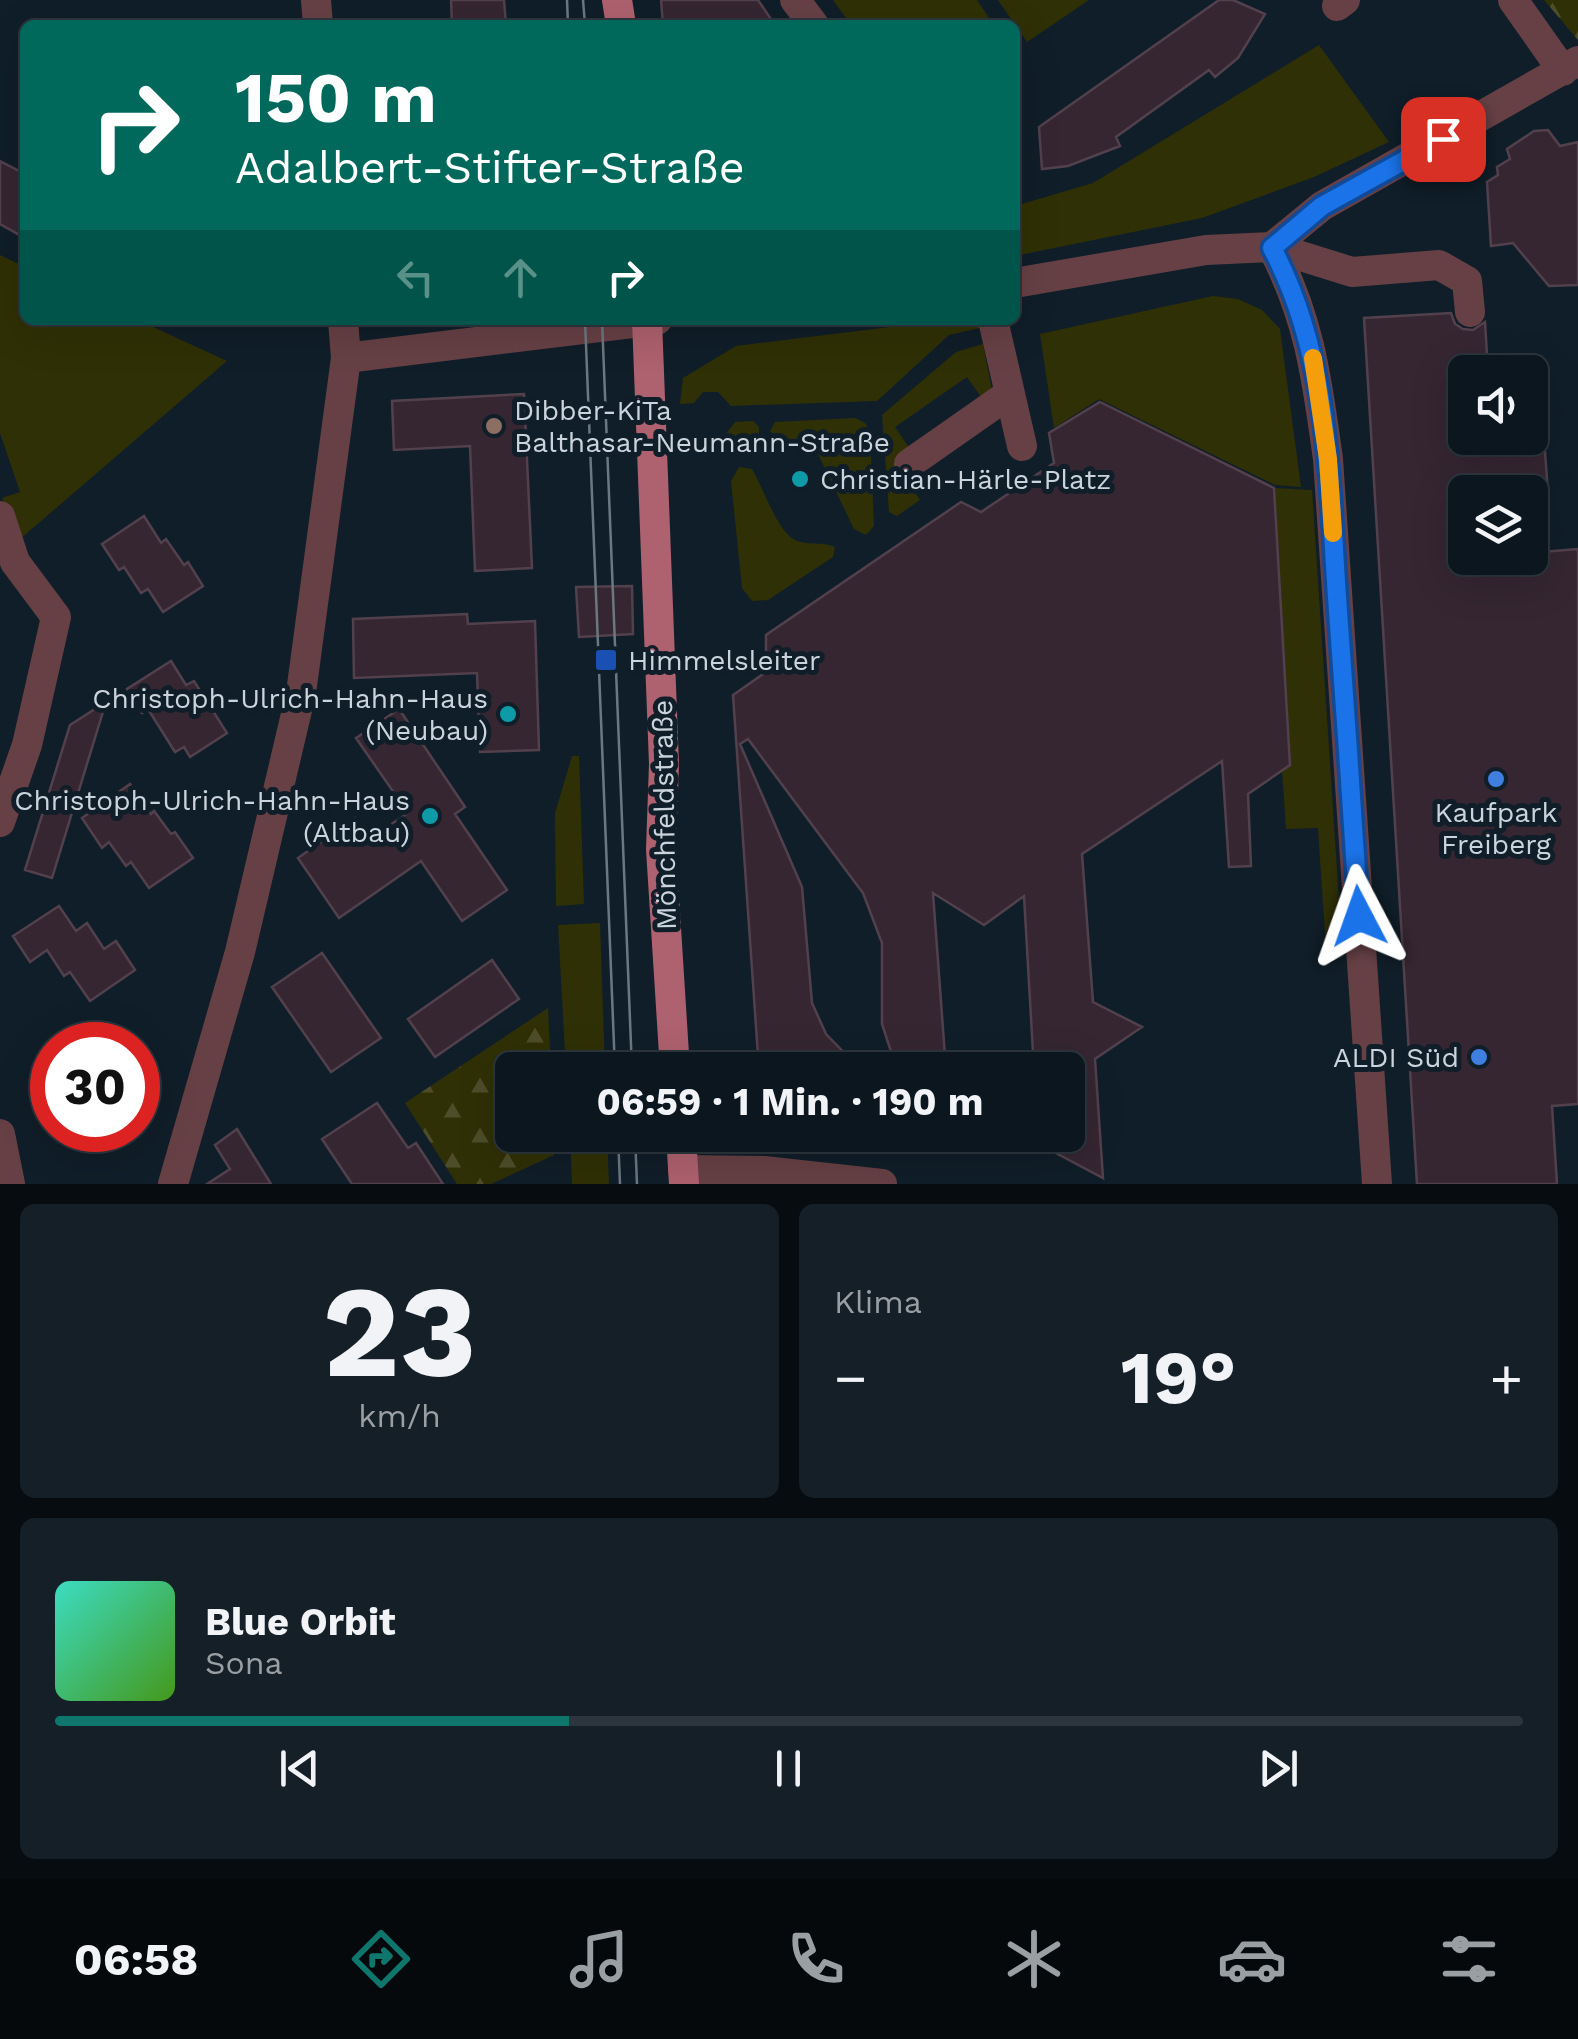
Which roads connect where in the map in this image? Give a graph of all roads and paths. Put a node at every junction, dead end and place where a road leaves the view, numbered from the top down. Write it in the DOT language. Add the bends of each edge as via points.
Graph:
graph roads {
  1 [pos="795,0"];
  2 [pos="1513,0"];
  3 [pos="810,20"];
  4 [pos="1571,66"];
  5 [pos="1272,248"];
  6 [pos="1020,282"];
  7 [pos="1470,312"];
  8 [pos="343,325"];
  9 [pos="568,325"];
  10 [pos="647,325"];
  11 [pos="994,325"];
  12 [pos="536,327"];
  13 [pos="346,358"];
  14 [pos="1009,394"];
  15 [pos="1022,446"];
  16 [pos="909,464"];
  17 [pos="0,516"];
  18 [pos="0,822"];
  19 [pos="674,1052"];
  20 [pos="0,1134"];
  21 [pos="682,1152"];
  22 [pos="684,1177"];
  23 [pos="10,1184"];
  24 [pos="174,1184"];
  25 [pos="882,1184"];
  26 [pos="1376,1184"];
  1 -- 3 [label="street"];
  2 -- 4 [label="street"];
  4 -- 5 [label="street" via="1322,206"];
  5 -- 6 [label="street" via="1206,250"];
  5 -- 7 [label="street" via="1352,272 1440,266 1467,281"];
  5 -- 26 [label="street" via="1304,320 1328,459"];
  8 -- 13 [label="street"];
  9 -- 12 [label="street"];
  10 -- 19 [label="main road, Mönchfeldstraße" via="664,764 661,850"];
  11 -- 14 [label="street"];
  12 -- 13 [label="street"];
  13 -- 24 [label="street" via="300,693 240,952"];
  14 -- 15 [label="street"];
  14 -- 16 [label="street"];
  17 -- 18 [label="street" via="15,562 56,617 26,746"];
  20 -- 23 [label="street"];
  21 -- 22 [label="main road"];
  22 -- 25 [label="street" via="764,1171"];
}
